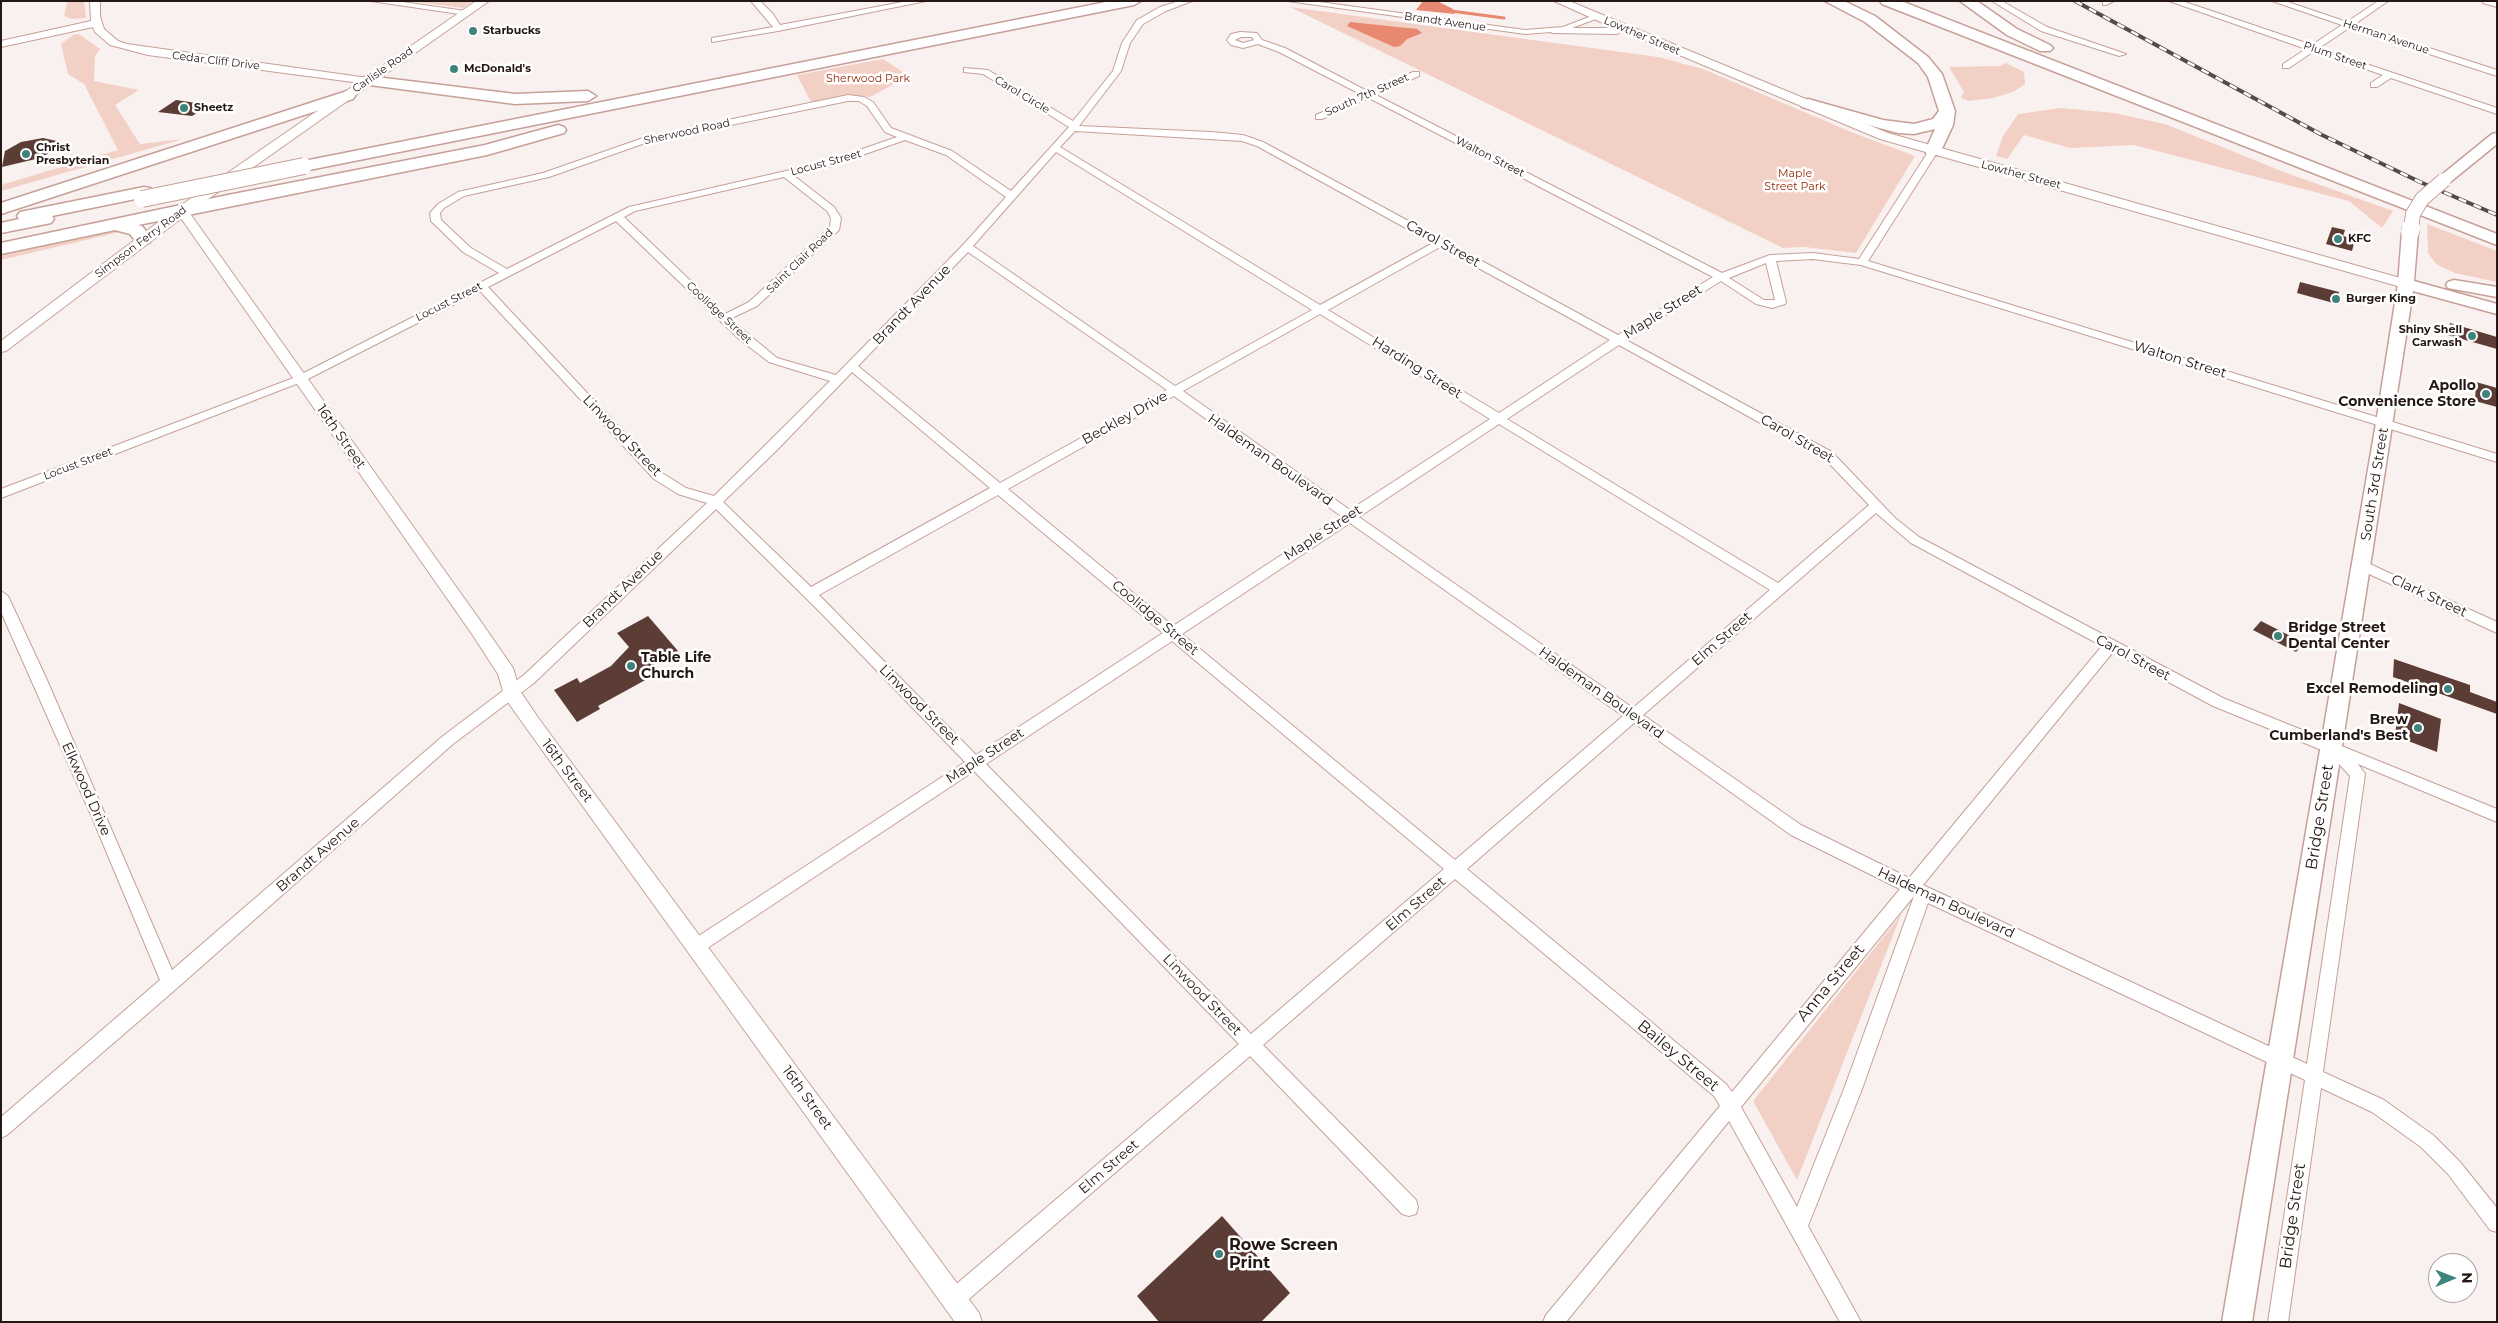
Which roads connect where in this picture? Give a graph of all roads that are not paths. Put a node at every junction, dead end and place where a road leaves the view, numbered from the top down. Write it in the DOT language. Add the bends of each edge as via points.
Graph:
graph roads {
  1 [pos="95,1"];
  2 [pos="375,1"];
  3 [pos="484,1"];
  4 [pos="755,1"];
  5 [pos="921,1"];
  6 [pos="1081,1"];
  7 [pos="1102,1"];
  8 [pos="1134,1"];
  9 [pos="1188,1"];
  10 [pos="1292,1"];
  11 [pos="1832,1"];
  12 [pos="1888,1"];
  13 [pos="1909,1"];
  14 [pos="1967,1"];
  15 [pos="1996,1"];
  16 [pos="2173,1"];
  17 [pos="2276,1"];
  18 [pos="2384,1"];
  19 [pos="2487,1"];
  20 [pos="1561,2"];
  21 [pos="2497,4"];
  22 [pos="466,14"];
  23 [pos="1597,17"];
  24 [pos="96,23"];
  25 [pos="2348,25"];
  26 [pos="68,28"];
  27 [pos="777,28"];
  28 [pos="1556,31"];
  29 [pos="1646,37"];
  30 [pos="1,38"];
  31 [pos="715,40"];
  32 [pos="1258,41"];
  33 [pos="1,44"];
  34 [pos="2312,49"];
  35 [pos="2122,54"];
  36 [pos="831,55"];
  37 [pos="2286,66"];
  38 [pos="967,70"];
  39 [pos="2497,73"];
  40 [pos="768,74"];
  41 [pos="1416,74"];
  42 [pos="2389,74"];
  43 [pos="711,78"];
  44 [pos="368,81"];
  45 [pos="2374,85"];
  46 [pos="2143,92"];
  47 [pos="1369,95"];
  48 [pos="347,96"];
  49 [pos="1808,104"];
  50 [pos="1947,111"];
  51 [pos="2497,111"];
  52 [pos="1319,117"];
  53 [pos="268,122"];
  54 [pos="1074,127"];
  55 [pos="290,136"];
  56 [pos="904,136"];
  57 [pos="2497,137"];
  58 [pos="1055,148"];
  59 [pos="1933,152"];
  60 [pos="304,163"];
  61 [pos="786,174"];
  62 [pos="143,196"];
  63 [pos="1012,196"];
  64 [pos="228,200"];
  65 [pos="1,209"];
  66 [pos="182,211"];
  67 [pos="617,216"];
  68 [pos="1,221"];
  69 [pos="114,224"];
  70 [pos="192,227"];
  71 [pos="1,228"];
  72 [pos="2497,229"];
  73 [pos="143,239"];
  74 [pos="2497,240"];
  75 [pos="1440,243"];
  76 [pos="967,247"];
  77 [pos="1,249"];
  78 [pos="1770,258"];
  79 [pos="1862,262"];
  80 [pos="506,273"];
  81 [pos="1721,276"];
  82 [pos="2406,284"];
  83 [pos="481,286"];
  84 [pos="2497,292"];
  85 [pos="1322,309"];
  86 [pos="2497,309"];
  87 [pos="724,318"];
  88 [pos="1618,340"];
  89 [pos="1,348"];
  90 [pos="853,366"];
  91 [pos="300,379"];
  92 [pos="840,380"];
  93 [pos="1174,390"];
  94 [pos="1499,418"];
  95 [pos="2385,424"];
  96 [pos="2497,458"];
  97 [pos="1001,488"];
  98 [pos="1,494"];
  99 [pos="715,501"];
  100 [pos="1876,506"];
  101 [pos="1350,516"];
  102 [pos="2362,565"];
  103 [pos="1778,590"];
  104 [pos="810,594"];
  105 [pos="1,596"];
  106 [pos="2497,628"];
  107 [pos="1172,632"];
  108 [pos="2110,646"];
  109 [pos="511,693"];
  110 [pos="1633,716"];
  111 [pos="2331,748"];
  112 [pos="976,762"];
  113 [pos="2497,816"];
  114 [pos="1456,870"];
  115 [pos="1917,890"];
  116 [pos="697,946"];
  117 [pos="170,984"];
  118 [pos="1249,1045"];
  119 [pos="2281,1062"];
  120 [pos="2314,1076"];
  121 [pos="1730,1104"];
  122 [pos="1,1129"];
  123 [pos="1409,1207"];
  124 [pos="2497,1223"];
  125 [pos="1798,1227"];
  126 [pos="954,1299"];
  127 [pos="970,1322"];
  128 [pos="1553,1322"];
  129 [pos="1850,1322"];
  130 [pos="2237,1322"];
  131 [pos="2278,1322"];
  1 -- 24 [label="street"];
  2 -- 22 [label="street"];
  3 -- 22 [label="main road, Carlisle Road"];
  4 -- 27 [label="street"];
  5 -- 27 [label="street"];
  6 -- 36 [label="highway"];
  7 -- 36 [label="highway"];
  8 -- 40 [label="highway"];
  9 -- 54 [label="street, Brandt Avenue" via="1153,13 1136,27 1126,43 1117,71"];
  10 -- 28 [label="street, Brandt Avenue" via="1525,32"];
  11 -- 50 [label="highway" via="1870,19 1923,60 1936,77"];
  12 -- 74 [label="highway"];
  13 -- 46 [label="highway"];
  14 -- 46 [label="highway" via="2019,35"];
  15 -- 35 [label="street" via="2044,29"];
  16 -- 34 [label="street, Plum Street"];
  17 -- 25 [label="street, Herman Avenue"];
  18 -- 25 [label="street"];
  19 -- 21 [label="main road"];
  20 -- 23 [label="main road, Lowther Street"];
  20 -- 28 [label="main road" via="1570,13 1570,20"];
  22 -- 44 [label="main road, Carlisle Road"];
  23 -- 28 [label="street, Brandt Avenue"];
  23 -- 29 [label="main road, Lowther Street"];
  24 -- 26 [label="street"];
  24 -- 44 [label="street, Cedar Cliff Drive" via="114,43 148,52"];
  25 -- 34 [label="street"];
  25 -- 39 [label="street, Herman Avenue"];
  26 -- 30 [label="street"];
  26 -- 33 [label="street" via="56,34"];
  27 -- 31 [label="street"];
  28 -- 29 [label="main road" via="1609,30"];
  29 -- 49 [label="main road, Lowther Street"];
  32 -- 47 [label="street, Walton Street"];
  34 -- 37 [label="street"];
  34 -- 42 [label="street, Plum Street"];
  36 -- 43 [label="highway"];
  38 -- 54 [label="street, Carol Circle" via="985,72"];
  40 -- 60 [label="highway"];
  40 -- 64 [label="highway" via="590,118 535,138 487,150"];
  41 -- 47 [label="street, South 7th Street"];
  42 -- 45 [label="street"];
  42 -- 51 [label="street, Plum Street"];
  43 -- 44 [label="highway" via="616,93 538,99 494,97"];
  43 -- 60 [label="highway"];
  44 -- 48 [label="main road, Carlisle Road"];
  46 -- 72 [label="highway"];
  47 -- 52 [label="street, South 7th Street"];
  47 -- 81 [label="street, Walton Street"];
  48 -- 53 [label="highway"];
  48 -- 55 [label="main road, Carlisle Road"];
  49 -- 50 [label="highway" via="1881,125 1914,129 1939,123"];
  49 -- 59 [label="main road, Lowther Street" via="1871,131"];
  50 -- 59 [label="highway" via="1945,125"];
  53 -- 55 [label="highway" via="293,120 298,123"];
  53 -- 65 [label="highway"];
  54 -- 58 [label="street, Brandt Avenue"];
  54 -- 75 [label="street, Carol Street" via="1248,139"];
  55 -- 66 [label="main road, Simpson Ferry Road"];
  56 -- 61 [label="street, Locust Street" via="855,156"];
  56 -- 63 [label="street, Sherwood Road" via="949,153"];
  56 -- 80 [label="street, Sherwood Road" via="884,128 868,102 856,98 842,99 646,140 546,174 461,194 441,206 435,213 436,221 450,236"];
  57 -- 82 [label="main road, South 3rd Street, bridge" via="2422,199 2413,214"];
  58 -- 63 [label="street, Brandt Avenue"];
  58 -- 85 [label="street, Harding Street"];
  59 -- 79 [label="street"];
  59 -- 82 [label="main road, Lowther Street"];
  60 -- 62 [label="highway, bridge"];
  61 -- 67 [label="street, Locust Street" via="660,201"];
  61 -- 87 [label="street, Saint Clair Road" via="831,209 836,218 834,228 754,304"];
  62 -- 68 [label="highway"];
  62 -- 71 [label="highway"];
  63 -- 76 [label="street, Brandt Avenue"];
  64 -- 66 [label="highway"];
  64 -- 70 [label="highway" via="209,211"];
  66 -- 69 [label="highway"];
  66 -- 70 [label="street, 16th Street"];
  66 -- 73 [label="main road, Simpson Ferry Road"];
  67 -- 80 [label="street, Locust Street"];
  67 -- 87 [label="street, Coolidge Street"];
  69 -- 73 [label="highway" via="136,230"];
  69 -- 77 [label="highway"];
  70 -- 91 [label="street, 16th Street"];
  73 -- 89 [label="main road, Simpson Ferry Road"];
  75 -- 85 [label="street, Beckley Drive"];
  75 -- 88 [label="street, Carol Street"];
  76 -- 90 [label="street, Brandt Avenue"];
  76 -- 93 [label="street, Haldeman Boulevard"];
  78 -- 79 [label="street, Maple Street" via="1812,256"];
  78 -- 81 [label="street, Maple Street"];
  78 -- 81 [label="street, Walton Street" via="1780,302 1776,304 1760,302"];
  79 -- 95 [label="street, Walton Street"];
  80 -- 83 [label="street, Locust Street"];
  81 -- 88 [label="street, Maple Street"];
  82 -- 84 [label="main road" via="2438,282"];
  82 -- 86 [label="main road, Lowther Street"];
  82 -- 95 [label="main road, South 3rd Street"];
  83 -- 91 [label="street, Locust Street"];
  83 -- 99 [label="street, Linwood Street" via="658,476 682,491"];
  85 -- 93 [label="street, Beckley Drive"];
  85 -- 94 [label="street, Harding Street"];
  87 -- 92 [label="street, Coolidge Street" via="772,360"];
  88 -- 94 [label="street, Maple Street"];
  88 -- 100 [label="street, Carol Street" via="1828,455"];
  90 -- 92 [label="street, Brandt Avenue"];
  90 -- 97 [label="street, Coolidge Street"];
  91 -- 98 [label="street, Locust Street"];
  91 -- 109 [label="street, 16th Street" via="497,658 507,673"];
  92 -- 99 [label="street, Brandt Avenue"];
  93 -- 97 [label="street, Beckley Drive"];
  93 -- 101 [label="street, Haldeman Boulevard"];
  94 -- 101 [label="street, Maple Street"];
  94 -- 103 [label="street, Harding Street"];
  95 -- 96 [label="street, Walton Street"];
  95 -- 102 [label="main road, South 3rd Street"];
  97 -- 104 [label="street, Beckley Drive"];
  97 -- 107 [label="street, Coolidge Street"];
  99 -- 104 [label="street, Linwood Street"];
  99 -- 109 [label="street, Brandt Avenue"];
  100 -- 103 [label="street, Elm Street"];
  100 -- 108 [label="street, Carol Street" via="1915,540"];
  101 -- 107 [label="street, Maple Street"];
  101 -- 110 [label="street, Haldeman Boulevard"];
  102 -- 106 [label="street, Clark Street"];
  102 -- 111 [label="main road, South 3rd Street"];
  103 -- 110 [label="street, Elm Street"];
  104 -- 112 [label="street, Linwood Street"];
  105 -- 117 [label="street, Elkwood Drive"];
  107 -- 112 [label="street, Maple Street"];
  107 -- 114 [label="street, Coolidge Street"];
  108 -- 111 [label="street, Carol Street" via="2218,702"];
  108 -- 115 [label="street, Anna Street"];
  109 -- 116 [label="street, 16th Street"];
  109 -- 117 [label="street, Brandt Avenue" via="448,740"];
  110 -- 114 [label="street, Elm Street"];
  110 -- 115 [label="street, Haldeman Boulevard" via="1796,830"];
  111 -- 113 [label="street, Carol Street"];
  111 -- 119 [label="main road, Bridge Street"];
  111 -- 120 [label="street, Bridge Street" via="2358,774"];
  112 -- 116 [label="street, Maple Street"];
  112 -- 118 [label="street, Linwood Street"];
  114 -- 118 [label="street, Elm Street"];
  114 -- 121 [label="street, Bailey Street" via="1720,1090"];
  115 -- 119 [label="street, Haldeman Boulevard"];
  115 -- 121 [label="street, Anna Street"];
  115 -- 125 [label="street, Anna Street" via="1852,1089"];
  116 -- 126 [label="street, 16th Street"];
  117 -- 122 [label="street, Brandt Avenue"];
  118 -- 123 [label="street, Linwood Street"];
  118 -- 126 [label="street, Elm Street"];
  119 -- 120 [label="street, Haldeman Boulevard"];
  119 -- 130 [label="main road, Bridge Street"];
  120 -- 124 [label="street, Haldeman Boulevard" via="2359,1096 2407,1124 2454,1168"];
  120 -- 131 [label="street, Bridge Street"];
  121 -- 125 [label="street, Bailey Street"];
  121 -- 128 [label="street, Anna Street"];
  125 -- 129 [label="street, Bailey Street"];
  126 -- 127 [label="street, 16th Street"];
}
